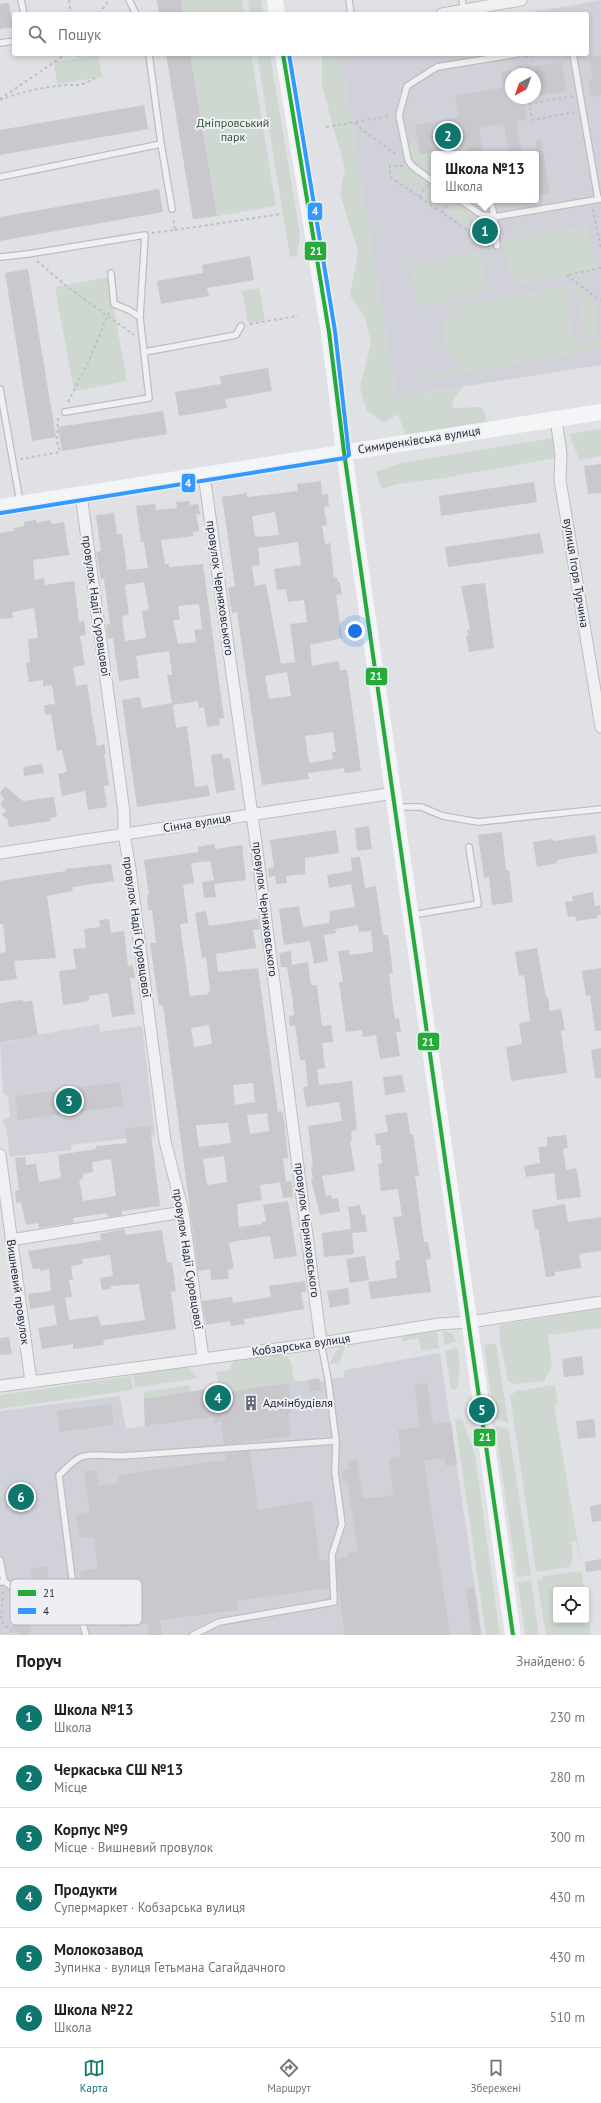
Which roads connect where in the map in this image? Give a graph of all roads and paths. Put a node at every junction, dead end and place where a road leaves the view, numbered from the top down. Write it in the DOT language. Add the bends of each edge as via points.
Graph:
graph roads {
  1 [pos="21,0"];
  2 [pos="69,0"];
  3 [pos="109,0"];
  4 [pos="129,0"];
  5 [pos="274,0"];
  6 [pos="349,0"];
  7 [pos="521,0"];
  8 [pos="463,5"];
  9 [pos="24,12"];
  10 [pos="71,12"];
  11 [pos="100,12"];
  12 [pos="135,12"];
  13 [pos="277,12"];
  14 [pos="351,12"];
  15 [pos="447,12"];
  16 [pos="12,41"];
  17 [pos="0,43"];
  18 [pos="63,56"];
  19 [pos="149,56"];
  20 [pos="283,56"];
  21 [pos="505,56"];
  22 [pos="573,56"];
  23 [pos="97,77"];
  24 [pos="580,94"];
  25 [pos="0,100"];
  26 [pos="583,111"];
  27 [pos="531,112"];
  28 [pos="526,113"];
  29 [pos="399,115"];
  30 [pos="355,123"];
  31 [pos="326,127"];
  32 [pos="161,144"];
  33 [pos="412,166"];
  34 [pos="0,177"];
  35 [pos="431,180"];
  36 [pos="431,183"];
  37 [pos="419,197"];
  38 [pos="597,199"];
  39 [pos="449,203"];
  40 [pos="464,203"];
  41 [pos="492,203"];
  42 [pos="172,209"];
  43 [pos="442,213"];
  44 [pos="281,214"];
  45 [pos="494,217"];
  46 [pos="176,230"];
  47 [pos="495,231"];
  48 [pos="145,234"];
  49 [pos="497,246"];
  50 [pos="601,249"];
  51 [pos="28,254"];
  52 [pos="0,257"];
  53 [pos="601,268"];
  54 [pos="111,274"];
  55 [pos="601,301"];
  56 [pos="114,304"];
  57 [pos="108,316"];
  58 [pos="298,316"];
  59 [pos="140,317"];
  60 [pos="241,326"];
  61 [pos="145,352"];
  62 [pos="0,389"];
  63 [pos="64,412"];
  64 [pos="601,412"];
  65 [pos="556,419"];
  66 [pos="344,452"];
  67 [pos="14,460"];
  68 [pos="204,475"];
  69 [pos="81,494"];
  70 [pos="20,504"];
  71 [pos="0,507"];
  72 [pos="601,726"];
  73 [pos="395,800"];
  74 [pos="601,809"];
  75 [pos="252,815"];
  76 [pos="124,834"];
  77 [pos="469,847"];
  78 [pos="0,853"];
  79 [pos="411,915"];
  80 [pos="0,1155"];
  81 [pos="183,1212"];
  82 [pos="11,1240"];
  83 [pos="601,1302"];
  84 [pos="470,1322"];
  85 [pos="321,1344"];
  86 [pos="203,1358"];
  87 [pos="31,1382"];
  88 [pos="0,1386"];
  89 [pos="336,1440"];
  90 [pos="0,1560"];
  91 [pos="72,1579"];
  92 [pos="2,1582"];
  93 [pos="83,1625"];
  94 [pos="15,1635"];
  95 [pos="86,1635"];
  96 [pos="193,1635"];
  97 [pos="513,1635"];
  1 -- 9 [label="lane"];
  2 -- 10 [label="path"];
  3 -- 11 [label="path"];
  4 -- 12 [label="lane"];
  5 -- 13 [label="main road"];
  6 -- 14 [label="lane"];
  7 -- 8 [label="street"];
  8 -- 15 [label="street"];
  16 -- 17 [label="lane"];
  18 -- 25 [label="path"];
  19 -- 32 [label="lane"];
  20 -- 66 [label="main road" via="329,332"];
  21 -- 29 [label="lane" via="437,67 407,86"];
  22 -- 24 [label="lane"];
  23 -- 25 [label="path" via="82,86 59,85"];
  24 -- 26 [label="lane"];
  24 -- 27 [label="path" via="529,104"];
  26 -- 27 [label="path" via="532,120"];
  26 -- 38 [label="lane"];
  27 -- 28 [label="path"];
  29 -- 30 [label="path"];
  29 -- 33 [label="lane" via="408,160"];
  30 -- 31 [label="path"];
  30 -- 33 [label="path"];
  32 -- 34 [label="lane"];
  32 -- 42 [label="lane"];
  33 -- 35 [label="lane"];
  33 -- 37 [label="path" via="390,166 390,176"];
  36 -- 37 [label="path"];
  37 -- 43 [label="path"];
  38 -- 45 [label="lane"];
  38 -- 50 [label="path"];
  39 -- 43 [label="path"];
  40 -- 45 [label="lane" via="482,215"];
  41 -- 45 [label="lane"];
  42 -- 46 [label="path"];
  43 -- 47 [label="path" via="473,234"];
  44 -- 46 [label="path"];
  45 -- 47 [label="lane"];
  46 -- 48 [label="path"];
  47 -- 49 [label="lane"];
  48 -- 51 [label="lane"];
  48 -- 59 [label="lane"];
  51 -- 52 [label="lane"];
  51 -- 57 [label="path"];
  53 -- 55 [label="path" via="566,275"];
  54 -- 56 [label="lane"];
  56 -- 57 [label="path"];
  56 -- 59 [label="lane"];
  57 -- 61 [label="path" via="137,337"];
  57 -- 63 [label="path" via="90,361"];
  58 -- 60 [label="path"];
  59 -- 61 [label="lane"];
  60 -- 61 [label="lane" via="236,335"];
  61 -- 63 [label="lane" via="149,398"];
  62 -- 67 [label="lane"];
  63 -- 67 [label="path" via="58,415 57,442 60,452"];
  64 -- 65 [label="main road, Симиренківська вулиця"];
  65 -- 66 [label="main road, Симиренківська вулиця"];
  65 -- 72 [label="street, вулиця Ігоря Турчина" via="561,454 560,480"];
  66 -- 68 [label="main road, Симиренківська вулиця"];
  66 -- 73 [label="main road"];
  67 -- 70 [label="lane"];
  68 -- 69 [label="main road, Симиренківська вулиця"];
  68 -- 75 [label="street, провулок Черняховського"];
  69 -- 70 [label="main road, Симиренківська вулиця"];
  69 -- 76 [label="street, провулок Надії Суровцової" via="124,812"];
  70 -- 71 [label="main road, Симиренківська вулиця"];
  73 -- 74 [label="lane" via="443,816 478,822"];
  73 -- 75 [label="street, Сінна вулиця"];
  73 -- 79 [label="main road"];
  75 -- 76 [label="street, Сінна вулиця"];
  75 -- 85 [label="street, провулок Черняховського"];
  76 -- 78 [label="street, Сінна вулиця"];
  76 -- 81 [label="street, провулок Надії Суровцової" via="165,1141"];
  77 -- 79 [label="lane" via="478,904"];
  79 -- 84 [label="main road"];
  80 -- 82 [label="street, Вишневий провулок"];
  81 -- 82 [label="street"];
  81 -- 86 [label="street, провулок Надії Суровцової"];
  82 -- 87 [label="street, Вишневий провулок"];
  83 -- 84 [label="street, Кобзарська вулиця"];
  84 -- 85 [label="street, Кобзарська вулиця" via="439,1324"];
  84 -- 97 [label="main road"];
  85 -- 86 [label="street, Кобзарська вулиця"];
  85 -- 89 [label="lane"];
  86 -- 87 [label="street, Кобзарська вулиця"];
  87 -- 88 [label="street, Кобзарська вулиця"];
  89 -- 91 [label="lane" via="81,1457 59,1475"];
  89 -- 96 [label="lane" via="335,1472 342,1524 332,1555 334,1602 219,1622"];
  90 -- 92 [label="lane"];
  92 -- 94 [label="path" via="1,1621"];
  93 -- 95 [label="lane"];
}
